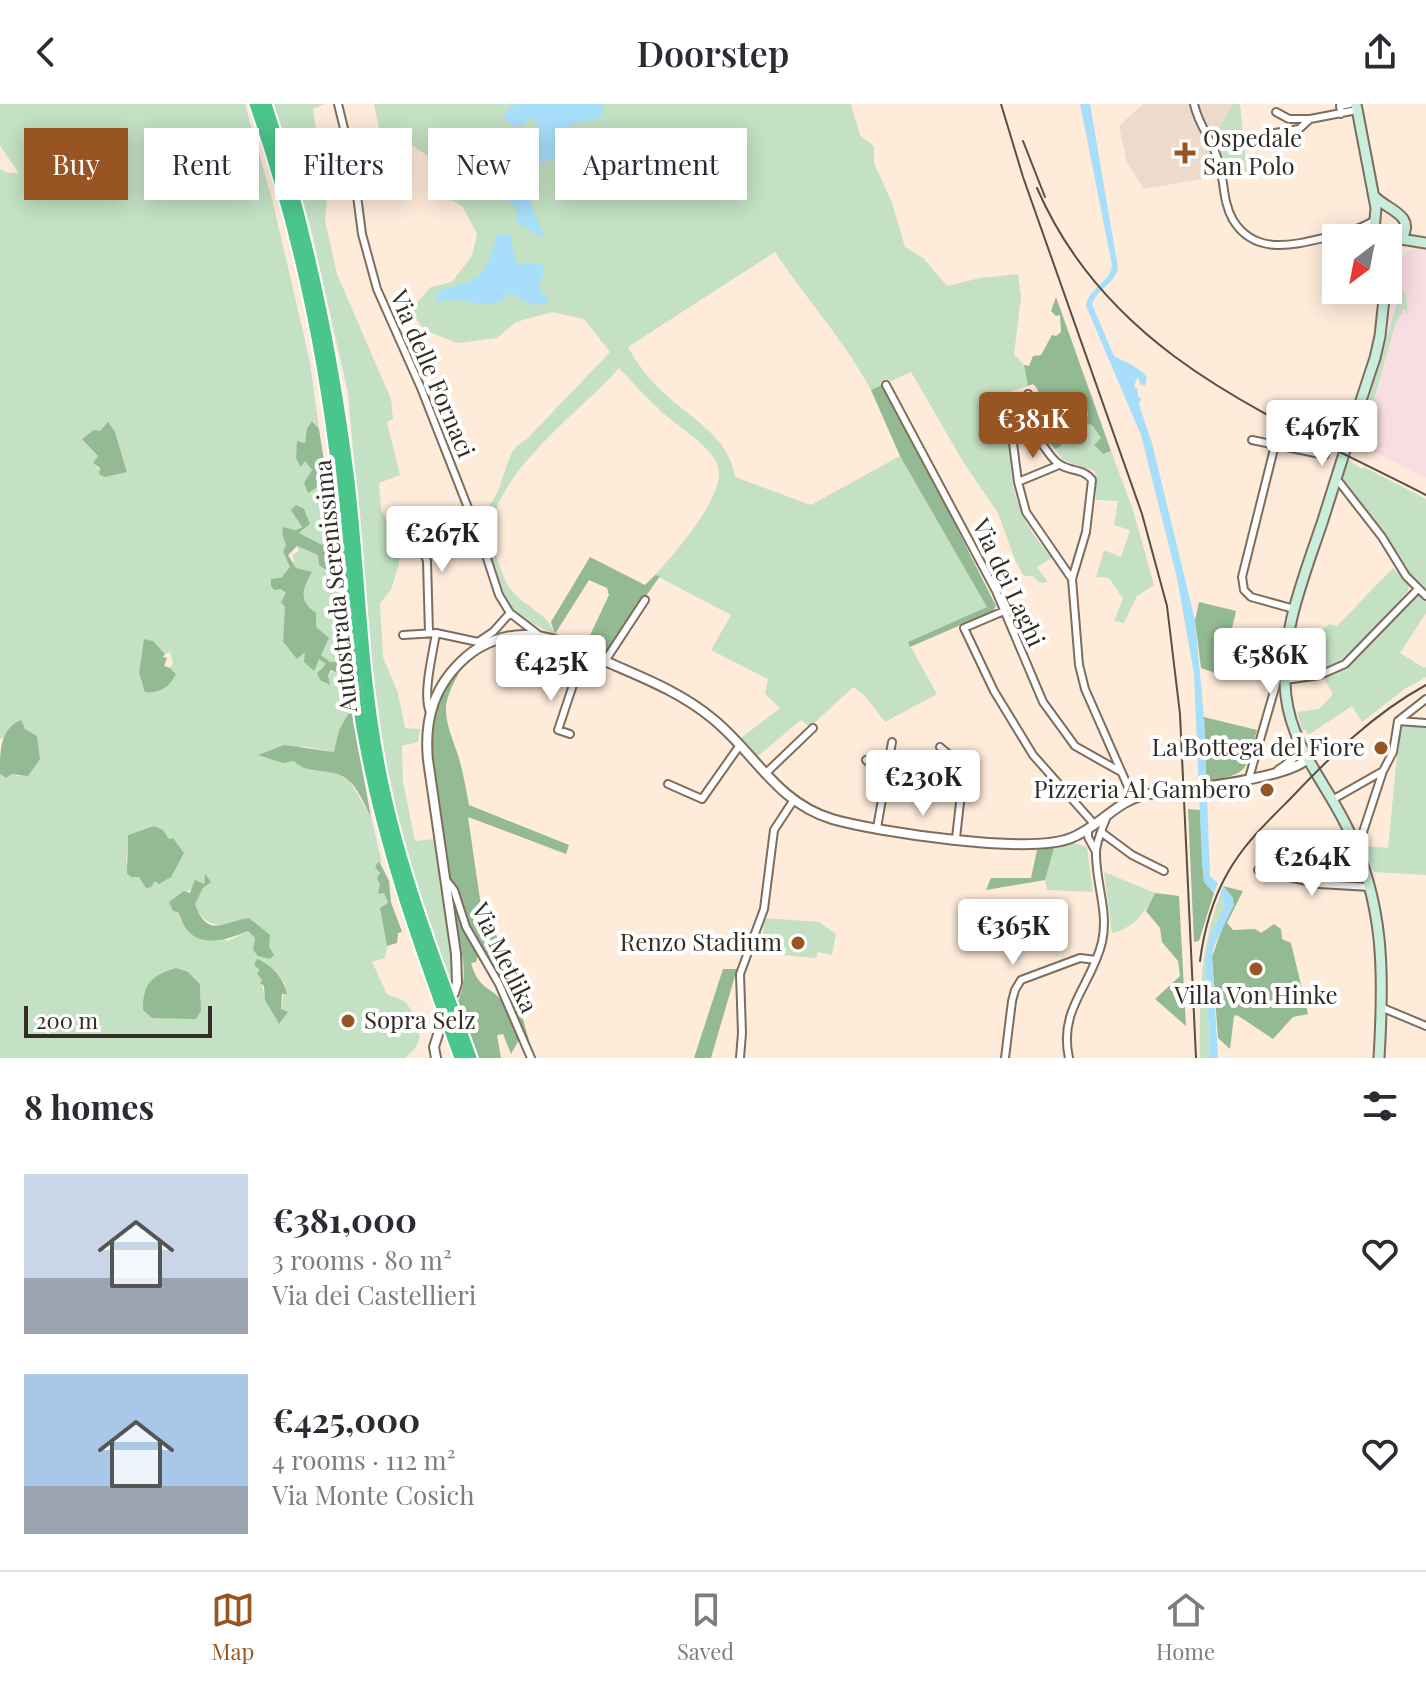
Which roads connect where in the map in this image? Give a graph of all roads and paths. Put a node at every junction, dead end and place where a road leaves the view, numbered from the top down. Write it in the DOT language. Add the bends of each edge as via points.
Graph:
graph roads {
  1 [pos="255,104"];
  2 [pos="266,104"];
  3 [pos="338,104"];
  4 [pos="1194,104"];
  5 [pos="1354,106"];
  6 [pos="1276,112"];
  7 [pos="1310,119"];
  8 [pos="1269,134"];
  9 [pos="1374,196"];
  10 [pos="1390,210"];
  11 [pos="1376,218"];
  12 [pos="1363,224"];
  13 [pos="1376,224"];
  14 [pos="1406,225"];
  15 [pos="1402,230"];
  16 [pos="1322,237"];
  17 [pos="1426,240"];
  18 [pos="1402,241"];
  19 [pos="1383,304"];
  20 [pos="886,385"];
  21 [pos="1028,394"];
  22 [pos="1028,431"];
  23 [pos="1252,440"];
  24 [pos="1275,445"];
  25 [pos="1325,455"];
  26 [pos="1059,465"];
  27 [pos="1018,482"];
  28 [pos="1340,483"];
  29 [pos="414,522"];
  30 [pos="1072,579"];
  31 [pos="1418,589"];
  32 [pos="1426,596"];
  33 [pos="645,600"];
  34 [pos="1294,609"];
  35 [pos="1004,611"];
  36 [pos="510,613"];
  37 [pos="433,633"];
  38 [pos="403,635"];
  39 [pos="540,636"];
  40 [pos="1286,648"];
  41 [pos="584,652"];
  42 [pos="605,661"];
  43 [pos="1285,680"];
  44 [pos="1426,699"];
  45 [pos="430,712"];
  46 [pos="1398,721"];
  47 [pos="1426,723"];
  48 [pos="813,728"];
  49 [pos="570,734"];
  50 [pos="1297,738"];
  51 [pos="892,742"];
  52 [pos="740,745"];
  53 [pos="940,747"];
  54 [pos="1307,759"];
  55 [pos="866,760"];
  56 [pos="1293,765"];
  57 [pos="1383,771"];
  58 [pos="1121,772"];
  59 [pos="765,774"];
  60 [pos="1317,776"];
  61 [pos="1249,778"];
  62 [pos="885,779"];
  63 [pos="668,784"];
  64 [pos="1133,798"];
  65 [pos="1332,800"];
  66 [pos="793,801"];
  67 [pos="877,828"];
  68 [pos="1095,829"];
  69 [pos="956,838"];
  70 [pos="1072,838"];
  71 [pos="1355,844"];
  72 [pos="1095,846"];
  73 [pos="1258,870"];
  74 [pos="1164,871"];
  75 [pos="443,876"];
  76 [pos="1370,887"];
  77 [pos="1096,960"];
  78 [pos="454,993"];
  79 [pos="1383,1008"];
  80 [pos="441,1025"];
  81 [pos="1426,1026"];
  82 [pos="436,1058"];
  83 [pos="460,1058"];
  84 [pos="471,1058"];
  85 [pos="531,1058"];
  86 [pos="740,1058"];
  87 [pos="1005,1058"];
  88 [pos="1069,1058"];
  89 [pos="1379,1058"];
  1 -- 83 [label="highway, Autostrada Serenissima" via="297,249 322,369 339,487 356,682 376,797 403,901"];
  2 -- 84 [label="highway, Autostrada Serenissima" via="307,245 332,367 351,498 366,680 388,809 413,897"];
  3 -- 36 [label="street, Via delle Fornaci" via="377,289"];
  4 -- 16 [label="street" via="1199,126 1218,159 1229,211 1246,235 1283,246"];
  5 -- 7 [label="street"];
  5 -- 9 [label="main road"];
  6 -- 7 [label="street" via="1289,119"];
  7 -- 8 [label="street" via="1299,129"];
  9 -- 10 [label="main road"];
  9 -- 11 [label="main road"];
  10 -- 11 [label="main road"];
  10 -- 14 [label="main road" via="1401,214"];
  11 -- 12 [label="street"];
  11 -- 13 [label="main road"];
  14 -- 15 [label="main road"];
  14 -- 17 [label="main road"];
  17 -- 18 [label="main road"];
  19 -- 34 [label="main road" via="1375,358"];
  20 -- 35 [label="street, Via dei Laghi"];
  21 -- 22 [label="street"];
  22 -- 26 [label="street"];
  22 -- 27 [label="street" via="1013,438"];
  23 -- 24 [label="street"];
  24 -- 25 [label="street"];
  24 -- 34 [label="street" via="1242,577 1251,597"];
  26 -- 27 [label="street"];
  26 -- 30 [label="street" via="1092,480 1086,532"];
  27 -- 30 [label="street" via="1026,512"];
  28 -- 31 [label="street"];
  29 -- 37 [label="street" via="427,561"];
  30 -- 58 [label="street" via="1080,677"];
  31 -- 32 [label="street"];
  31 -- 43 [label="street" via="1345,664 1320,675"];
  33 -- 42 [label="street"];
  34 -- 40 [label="main road"];
  35 -- 58 [label="street, Via dei Laghi" via="1043,702 1069,741"];
  35 -- 68 [label="street" via="964,628 1033,755"];
  36 -- 37 [label="street" via="478,642"];
  36 -- 39 [label="street, Via delle Fornaci"];
  37 -- 38 [label="street"];
  37 -- 45 [label="street"];
  39 -- 41 [label="street"];
  39 -- 45 [label="street" via="507,637 468,655 446,680"];
  40 -- 43 [label="main road"];
  40 -- 61 [label="street"];
  41 -- 42 [label="street"];
  41 -- 49 [label="street" via="558,730"];
  42 -- 52 [label="street" via="694,704"];
  43 -- 50 [label="main road"];
  44 -- 46 [label="street"];
  45 -- 75 [label="street" via="425,735"];
  46 -- 47 [label="street"];
  46 -- 57 [label="street" via="1393,752"];
  48 -- 59 [label="street"];
  50 -- 54 [label="main road"];
  50 -- 56 [label="street"];
  51 -- 62 [label="street"];
  52 -- 59 [label="street"];
  52 -- 63 [label="street" via="702,799"];
  53 -- 69 [label="street" via="964,767"];
  54 -- 56 [label="street"];
  54 -- 60 [label="main road"];
  55 -- 62 [label="street"];
  56 -- 60 [label="street"];
  56 -- 61 [label="street"];
  57 -- 65 [label="street"];
  57 -- 71 [label="street"];
  58 -- 64 [label="street"];
  59 -- 66 [label="street"];
  60 -- 65 [label="main road"];
  61 -- 64 [label="street"];
  62 -- 67 [label="street"];
  64 -- 68 [label="street"];
  65 -- 71 [label="main road"];
  66 -- 67 [label="street" via="812,812"];
  66 -- 86 [label="street" via="774,830 764,909 740,974"];
  67 -- 69 [label="street"];
  68 -- 70 [label="street"];
  68 -- 72 [label="street"];
  68 -- 72 [label="street" via="1088,837"];
  68 -- 74 [label="street"];
  69 -- 70 [label="street" via="1024,846"];
  70 -- 72 [label="street"];
  71 -- 76 [label="main road"];
  72 -- 77 [label="street" via="1104,927"];
  73 -- 76 [label="street" via="1319,884"];
  75 -- 78 [label="street" via="458,969"];
  75 -- 85 [label="street, Via Metlika"];
  76 -- 79 [label="main road" via="1381,945"];
  77 -- 87 [label="street" via="1080,958 1021,980 1012,1001"];
  77 -- 88 [label="street" via="1070,1012"];
  79 -- 81 [label="street"];
  79 -- 89 [label="main road"];
  80 -- 82 [label="street"];
}
